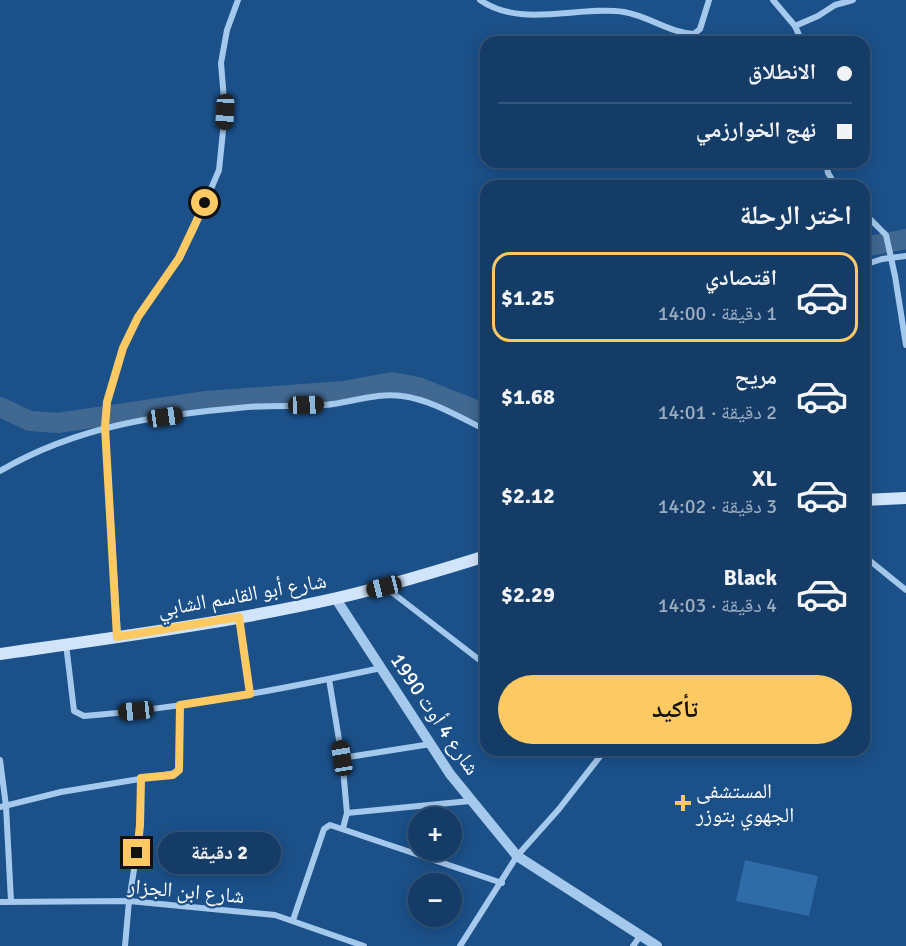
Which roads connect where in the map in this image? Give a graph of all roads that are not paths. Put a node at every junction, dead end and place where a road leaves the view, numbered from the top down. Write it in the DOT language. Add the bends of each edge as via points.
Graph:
graph roads {
  1 [pos="238,0"];
  2 [pos="480,0"];
  3 [pos="709,0"];
  4 [pos="773,0"];
  5 [pos="853,0"];
  6 [pos="795,26"];
  7 [pos="799,36"];
  8 [pos="870,219"];
  9 [pos="906,256"];
  10 [pos="892,257"];
  11 [pos="870,263"];
  12 [pos="906,345"];
  13 [pos="105,423"];
  14 [pos="480,427"];
  15 [pos="0,471"];
  16 [pos="906,498"];
  17 [pos="870,500"];
  18 [pos="480,558"];
  19 [pos="870,561"];
  20 [pos="384,587"];
  21 [pos="906,590"];
  22 [pos="336,599"];
  23 [pos="239,617"];
  24 [pos="117,637"];
  25 [pos="66,644"];
  26 [pos="0,654"];
  27 [pos="480,660"];
  28 [pos="381,668"];
  29 [pos="329,679"];
  30 [pos="250,694"];
  31 [pos="180,705"];
  32 [pos="431,744"];
  33 [pos="597,756"];
  34 [pos="342,758"];
  35 [pos="0,760"];
  36 [pos="141,778"];
  37 [pos="470,801"];
  38 [pos="3,806"];
  39 [pos="347,813"];
  40 [pos="343,828"];
  41 [pos="517,856"];
  42 [pos="502,883"];
  43 [pos="11,901"];
  44 [pos="0,902"];
  45 [pos="129,902"];
  46 [pos="293,920"];
  47 [pos="641,935"];
  48 [pos="125,946"];
  49 [pos="364,946"];
  50 [pos="460,946"];
  51 [pos="633,946"];
  52 [pos="657,946"];
  1 -- 13 [label="street" via="221,63 225,112 219,170 179,258 138,317 123,348"];
  2 -- 3 [label="street" via="490,7 533,15 584,10 627,12 677,32 694,34 700,29"];
  4 -- 6 [label="street"];
  5 -- 6 [label="street"];
  6 -- 7 [label="street"];
  8 -- 10 [label="street" via="886,235"];
  9 -- 10 [label="street"];
  10 -- 11 [label="street"];
  10 -- 12 [label="street"];
  13 -- 14 [label="street" via="401,395"];
  13 -- 15 [label="street"];
  13 -- 24 [label="street"];
  16 -- 17 [label="main road"];
  18 -- 20 [label="main road, شارع أبو القاسم الشابي"];
  19 -- 21 [label="street"];
  20 -- 22 [label="main road, شارع أبو القاسم الشابي"];
  20 -- 27 [label="street"];
  22 -- 23 [label="main road, شارع أبو القاسم الشابي"];
  22 -- 28 [label="street, شارع 4 أوت 1990"];
  23 -- 24 [label="main road, شارع أبو القاسم الشابي"];
  23 -- 30 [label="street"];
  24 -- 25 [label="main road, شارع أبو القاسم الشابي"];
  25 -- 26 [label="main road, شارع أبو القاسم الشابي"];
  25 -- 31 [label="street" via="74,711 84,716"];
  28 -- 29 [label="street"];
  28 -- 32 [label="street, شارع 4 أوت 1990"];
  29 -- 30 [label="street"];
  29 -- 34 [label="street"];
  30 -- 31 [label="street"];
  31 -- 36 [label="street" via="179,770 173,775"];
  32 -- 34 [label="street"];
  32 -- 37 [label="street, شارع 4 أوت 1990"];
  33 -- 41 [label="street" via="559,809"];
  34 -- 39 [label="street"];
  35 -- 38 [label="street"];
  36 -- 38 [label="street"];
  36 -- 45 [label="street" via="140,838"];
  37 -- 39 [label="street"];
  37 -- 41 [label="street, شارع 4 أوت 1990"];
  38 -- 43 [label="street"];
  39 -- 40 [label="street"];
  40 -- 42 [label="street"];
  40 -- 46 [label="street" via="330,825 324,829"];
  41 -- 42 [label="street"];
  41 -- 47 [label="street, شارع 4 أوت 1990"];
  42 -- 50 [label="street"];
  43 -- 44 [label="street, شارع ابن الجزار"];
  43 -- 45 [label="street, شارع ابن الجزار"];
  45 -- 46 [label="street, شارع ابن الجزار" via="275,915"];
  45 -- 48 [label="street"];
  46 -- 49 [label="street, شارع ابن الجزار"];
  47 -- 51 [label="street"];
  47 -- 52 [label="street, شارع 4 أوت 1990"];
}
